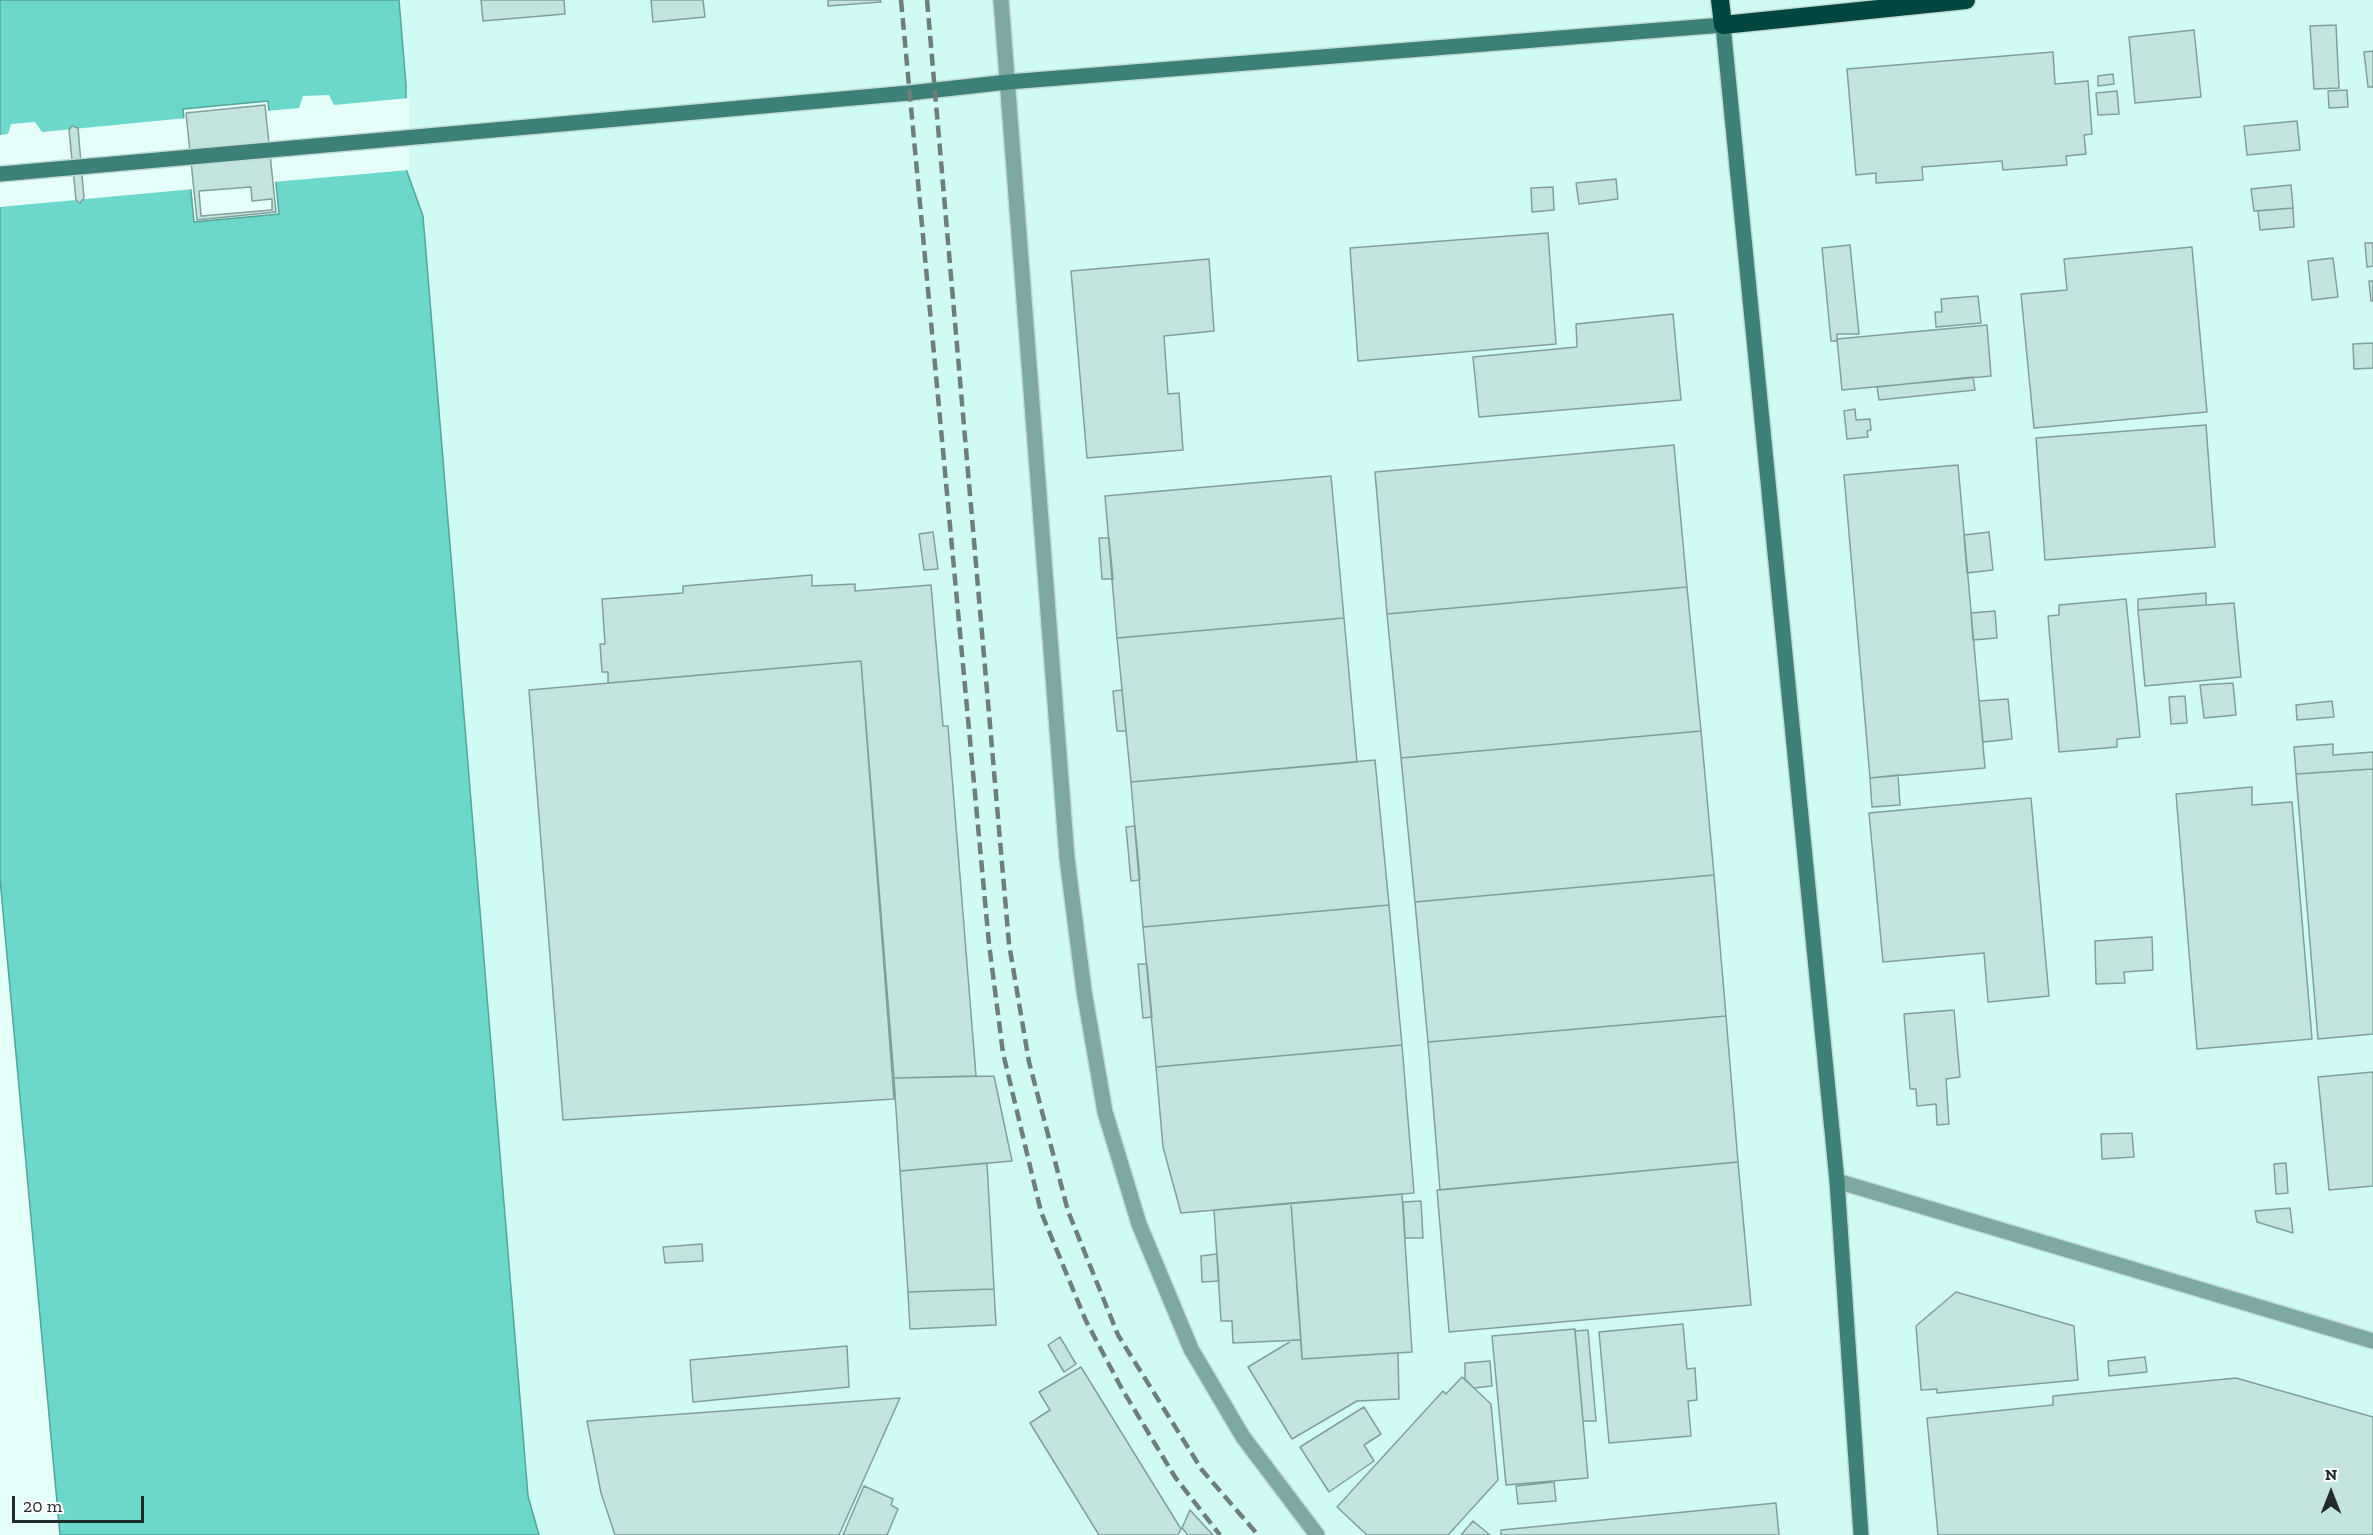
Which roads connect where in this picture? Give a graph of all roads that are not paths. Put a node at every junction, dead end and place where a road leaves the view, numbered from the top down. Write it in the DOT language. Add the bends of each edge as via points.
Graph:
graph roads {
  1 [pos="1001,0"];
  2 [pos="1720,0"];
  3 [pos="1966,0"];
  4 [pos="1723,25"];
  5 [pos="1008,82"];
  6 [pos="0,174"];
  7 [pos="1837,1181"];
  8 [pos="2373,1341"];
  9 [pos="1317,1535"];
  10 [pos="1862,1535"];
  1 -- 5 [label="street"];
  2 -- 4 [label="highway"];
  3 -- 4 [label="highway"];
  4 -- 5 [label="street"];
  4 -- 7 [label="street"];
  5 -- 6 [label="street"];
  5 -- 9 [label="street" via="1067,858 1105,1112 1139,1224 1191,1349 1243,1437"];
  7 -- 8 [label="street"];
  7 -- 10 [label="street"];
}
